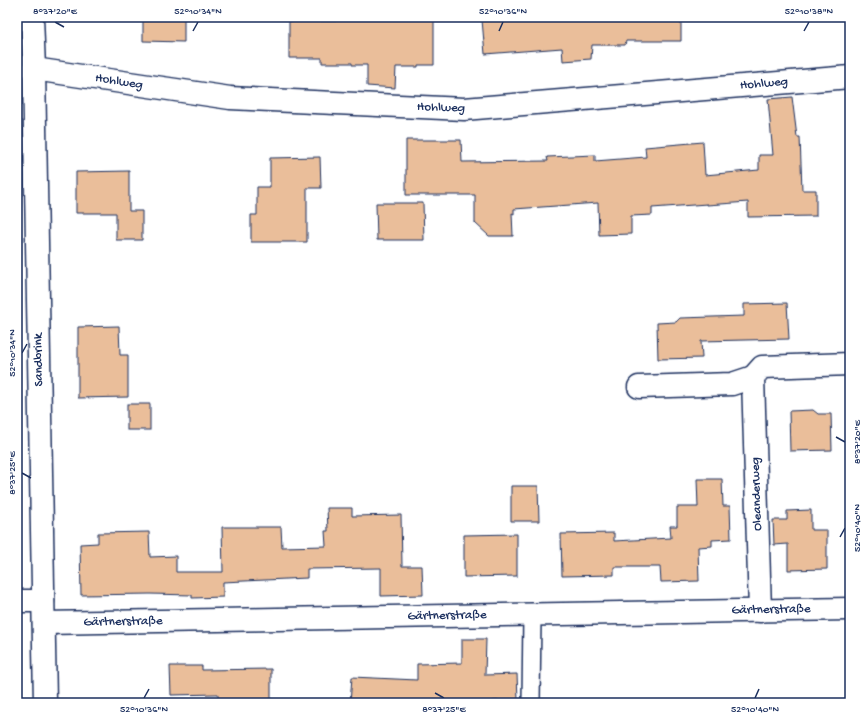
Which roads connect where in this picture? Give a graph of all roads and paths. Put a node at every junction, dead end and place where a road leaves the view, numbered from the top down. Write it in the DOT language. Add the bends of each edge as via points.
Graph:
graph roads {
  1 [pos="32,17"];
  2 [pos="34,69"];
  3 [pos="850,77"];
  4 [pos="850,364"];
  5 [pos="753,377"];
  6 [pos="639,387"];
  7 [pos="17,601"];
  8 [pos="43,601"];
  9 [pos="850,609"];
  10 [pos="760,611"];
  11 [pos="532,614"];
  12 [pos="44,623"];
  13 [pos="45,703"];
  14 [pos="531,703"];
  1 -- 2 [label="street, Sandbrink"];
  2 -- 3 [label="street, Hohlweg" via="230,98 464,109"];
  2 -- 8 [label="street, Sandbrink"];
  4 -- 5 [label="street" via="762,367"];
  5 -- 6 [label="street" via="732,384"];
  5 -- 10 [label="street, Oleanderweg"];
  7 -- 8 [label="street"];
  8 -- 12 [label="street, Sandbrink"];
  9 -- 10 [label="street, Gärtnerstraße"];
  10 -- 11 [label="street, Gärtnerstraße"];
  11 -- 12 [label="street, Gärtnerstraße"];
  11 -- 14 [label="lane"];
  12 -- 13 [label="street, Sandbrink"];
}
